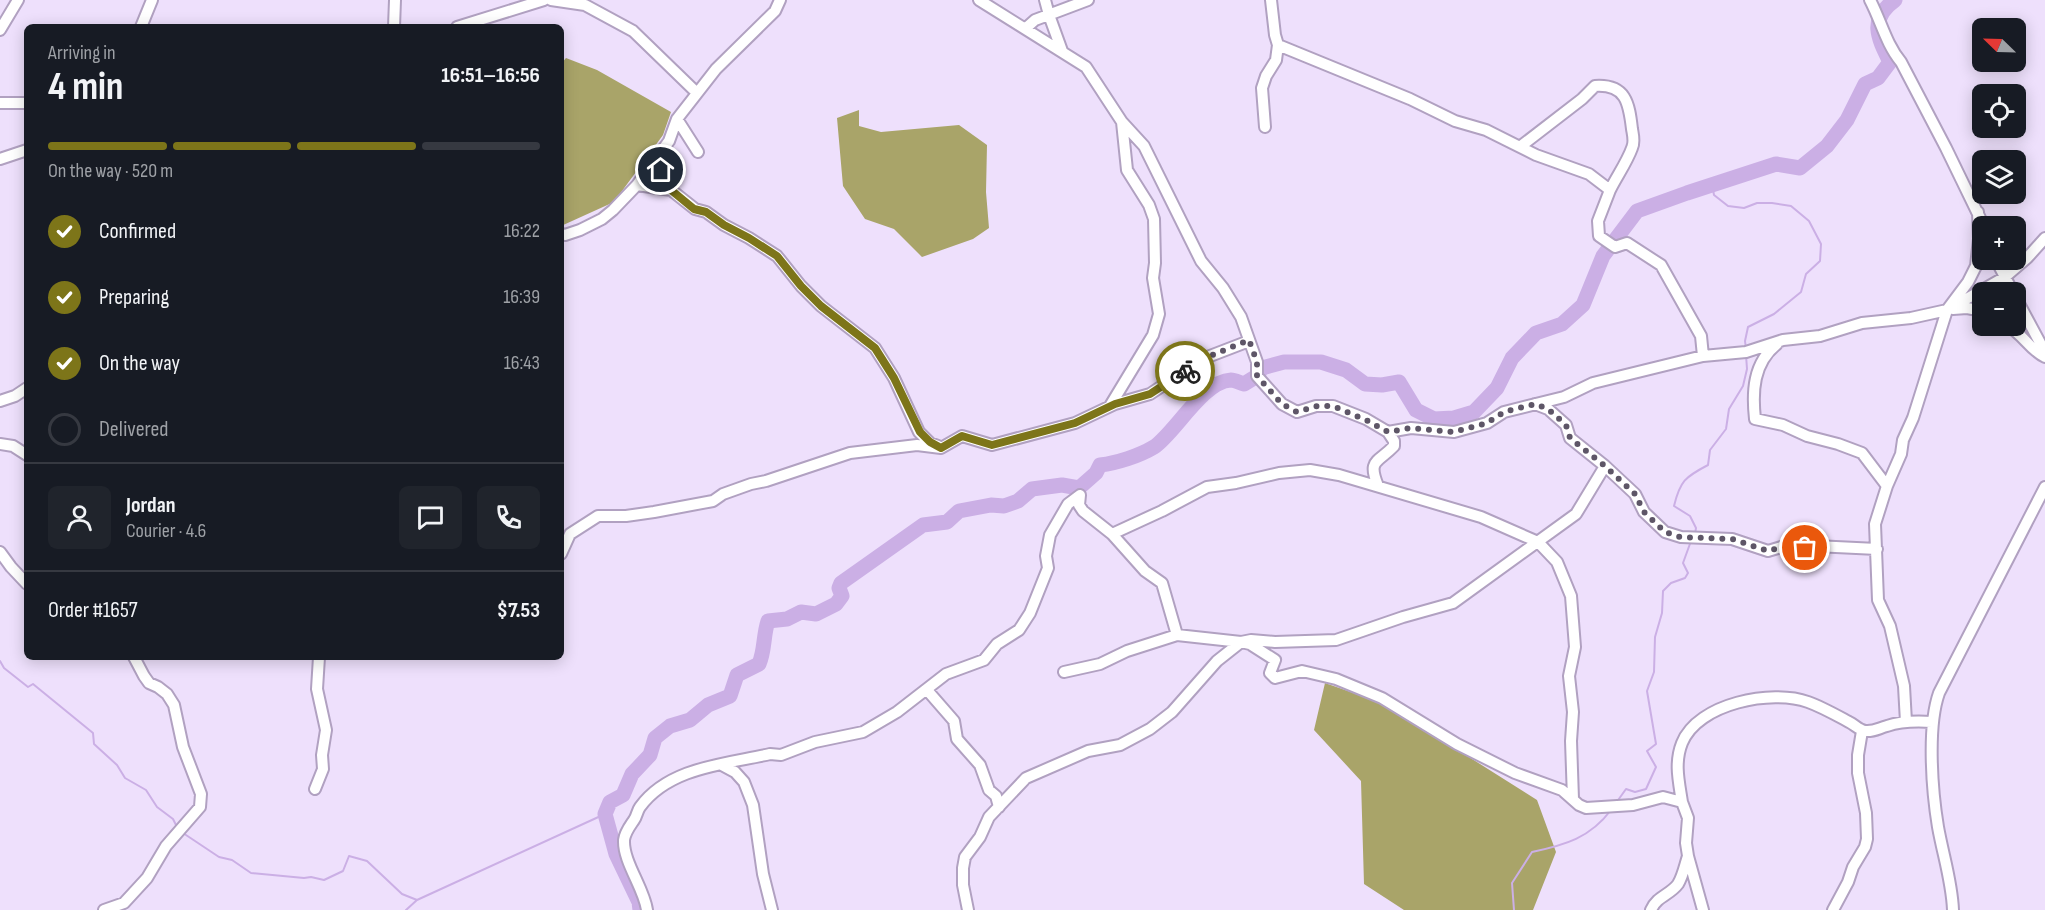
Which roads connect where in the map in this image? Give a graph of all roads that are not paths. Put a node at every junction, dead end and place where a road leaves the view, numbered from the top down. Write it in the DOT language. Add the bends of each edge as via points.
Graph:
graph roads {
  1 [pos="18,0"];
  2 [pos="152,0"];
  3 [pos="395,0"];
  4 [pos="544,0"];
  5 [pos="551,0"];
  6 [pos="780,0"];
  7 [pos="979,0"];
  8 [pos="1045,0"];
  9 [pos="1088,0"];
  10 [pos="1271,0"];
  11 [pos="1870,0"];
  12 [pos="1048,15"];
  13 [pos="142,24"];
  14 [pos="394,24"];
  15 [pos="468,24"];
  16 [pos="1026,28"];
  17 [pos="0,30"];
  18 [pos="1278,45"];
  19 [pos="1062,51"];
  20 [pos="697,93"];
  21 [pos="0,103"];
  22 [pos="24,103"];
  23 [pos="677,119"];
  24 [pos="1122,122"];
  25 [pos="1265,128"];
  26 [pos="1521,146"];
  27 [pos="24,151"];
  28 [pos="698,152"];
  29 [pos="657,156"];
  30 [pos="0,159"];
  31 [pos="637,185"];
  32 [pos="671,190"];
  33 [pos="1610,190"];
  34 [pos="1978,212"];
  35 [pos="1980,216"];
  36 [pos="564,235"];
  37 [pos="2045,238"];
  38 [pos="2001,270"];
  39 [pos="2005,277"];
  40 [pos="2008,282"];
  41 [pos="1972,309"];
  42 [pos="1947,310"];
  43 [pos="2026,317"];
  44 [pos="2022,336"];
  45 [pos="1249,340"];
  46 [pos="1783,340"];
  47 [pos="2045,352"];
  48 [pos="1703,356"];
  49 [pos="2045,357"];
  50 [pos="24,390"];
  51 [pos="0,400"];
  52 [pos="1535,404"];
  53 [pos="1108,409"];
  54 [pos="1388,432"];
  55 [pos="0,444"];
  56 [pos="941,448"];
  57 [pos="24,453"];
  58 [pos="1605,466"];
  59 [pos="1378,486"];
  60 [pos="1887,486"];
  61 [pos="2045,487"];
  62 [pos="1112,534"];
  63 [pos="1538,542"];
  64 [pos="564,547"];
  65 [pos="1877,549"];
  66 [pos="0,552"];
  67 [pos="24,581"];
  68 [pos="1177,635"];
  69 [pos="1241,642"];
  70 [pos="136,660"];
  71 [pos="319,660"];
  72 [pos="1064,672"];
  73 [pos="927,690"];
  74 [pos="1906,722"];
  75 [pos="1932,722"];
  76 [pos="1862,730"];
  77 [pos="722,765"];
  78 [pos="315,789"];
  79 [pos="1573,799"];
  80 [pos="1682,802"];
  81 [pos="999,807"];
  82 [pos="1688,856"];
  83 [pos="104,910"];
  84 [pos="647,910"];
  85 [pos="772,910"];
  86 [pos="968,910"];
  87 [pos="1651,910"];
  88 [pos="1702,910"];
  89 [pos="1833,910"];
  90 [pos="1953,910"];
  1 -- 17 [label="street"];
  2 -- 13 [label="street"];
  3 -- 14 [label="street"];
  4 -- 15 [label="street"];
  5 -- 20 [label="street" via="585,5 633,31"];
  6 -- 20 [label="street" via="775,11"];
  7 -- 16 [label="street"];
  8 -- 12 [label="street"];
  9 -- 12 [label="street"];
  10 -- 18 [label="street"];
  11 -- 34 [label="street" via="1892,51"];
  12 -- 16 [label="street"];
  12 -- 19 [label="street"];
  16 -- 19 [label="street"];
  18 -- 25 [label="street" via="1276,60 1262,88"];
  18 -- 26 [label="street"];
  19 -- 24 [label="street" via="1086,68"];
  20 -- 23 [label="street"];
  21 -- 22 [label="street"];
  23 -- 28 [label="street"];
  23 -- 29 [label="street" via="669,141"];
  24 -- 45 [label="street" via="1144,146 1201,261 1241,317"];
  24 -- 53 [label="street" via="1127,170 1154,219 1153,278 1159,314 1153,335"];
  26 -- 33 [label="street" via="1589,174"];
  26 -- 33 [label="street" via="1595,86 1616,89 1628,105 1634,145"];
  27 -- 30 [label="street"];
  29 -- 31 [label="street"];
  29 -- 32 [label="street"];
  31 -- 32 [label="street"];
  31 -- 36 [label="street" via="602,219"];
  32 -- 56 [label="street" via="694,209 706,212 777,256 821,306 875,348 920,432"];
  33 -- 48 [label="street" via="1598,221 1599,236 1615,247 1627,243 1661,265 1701,336"];
  34 -- 35 [label="street"];
  34 -- 42 [label="street" via="1976,266"];
  37 -- 39 [label="street"];
  38 -- 39 [label="street"];
  39 -- 40 [label="street"];
  39 -- 42 [label="street"];
  41 -- 42 [label="street"];
  42 -- 46 [label="street"];
  42 -- 60 [label="street"];
  43 -- 47 [label="street"];
  44 -- 49 [label="street"];
  45 -- 53 [label="street" via="1196,364 1150,394"];
  45 -- 54 [label="street" via="1257,362 1257,376 1282,404 1297,412 1333,406"];
  46 -- 48 [label="street" via="1746,352"];
  46 -- 60 [label="street" via="1770,350 1755,377 1755,419 1862,453"];
  48 -- 52 [label="street" via="1593,383 1564,397"];
  50 -- 51 [label="street"];
  52 -- 54 [label="street" via="1454,432 1411,428"];
  52 -- 58 [label="street" via="1548,409 1566,425 1570,438"];
  53 -- 56 [label="street" via="1075,423 992,445 962,436"];
  54 -- 59 [label="street" via="1394,446 1375,464 1372,472"];
  55 -- 57 [label="street"];
  56 -- 64 [label="street" via="917,445 850,453 751,483 713,501 654,513 598,516 570,534"];
  58 -- 63 [label="street" via="1576,514"];
  58 -- 65 [label="street" via="1635,494 1644,512 1665,532 1680,537 1732,539 1768,551 1788,545"];
  59 -- 62 [label="street" via="1310,470 1279,473 1207,487"];
  59 -- 63 [label="street" via="1481,517"];
  60 -- 65 [label="street" via="1875,524"];
  61 -- 75 [label="street" via="1939,693"];
  62 -- 68 [label="street" via="1145,571 1162,583"];
  62 -- 73 [label="street" via="1083,512 1080,495 1068,504 1050,535 1048,568 1019,630 997,644 984,660 946,674"];
  63 -- 69 [label="street" via="1453,603 1336,639"];
  63 -- 79 [label="street" via="1557,562 1571,596 1575,647 1569,676"];
  65 -- 74 [label="street" via="1878,600 1890,626 1904,686"];
  66 -- 67 [label="street"];
  68 -- 69 [label="street"];
  68 -- 72 [label="street" via="1100,664"];
  69 -- 79 [label="street" via="1275,660 1270,673 1275,678 1302,671 1336,679 1382,698 1457,744 1515,773 1562,790"];
  69 -- 81 [label="street" via="1150,729 1120,745 1088,751 1026,778"];
  70 -- 83 [label="street" via="144,676 167,694 174,705 183,747 201,794 200,807 124,903"];
  71 -- 78 [label="street" via="317,689 326,730 323,769"];
  73 -- 77 [label="street" via="863,732 815,742 781,755"];
  73 -- 81 [label="street" via="954,721 957,739 980,765 988,790 996,796"];
  74 -- 75 [label="street"];
  74 -- 76 [label="street"];
  75 -- 90 [label="street" via="1938,824"];
  76 -- 80 [label="street" via="1807,702 1790,698 1742,701 1723,707 1696,725 1682,742 1676,768"];
  76 -- 89 [label="street" via="1858,773 1867,839"];
  77 -- 84 [label="street" via="683,774 663,785 639,809 628,827 624,842"];
  77 -- 85 [label="street" via="744,782 753,805"];
  79 -- 80 [label="street" via="1586,808 1633,805 1664,797"];
  80 -- 82 [label="street" via="1688,818"];
  81 -- 86 [label="street" via="965,857 963,885"];
  82 -- 87 [label="street" via="1679,882"];
  82 -- 88 [label="street"];
}
